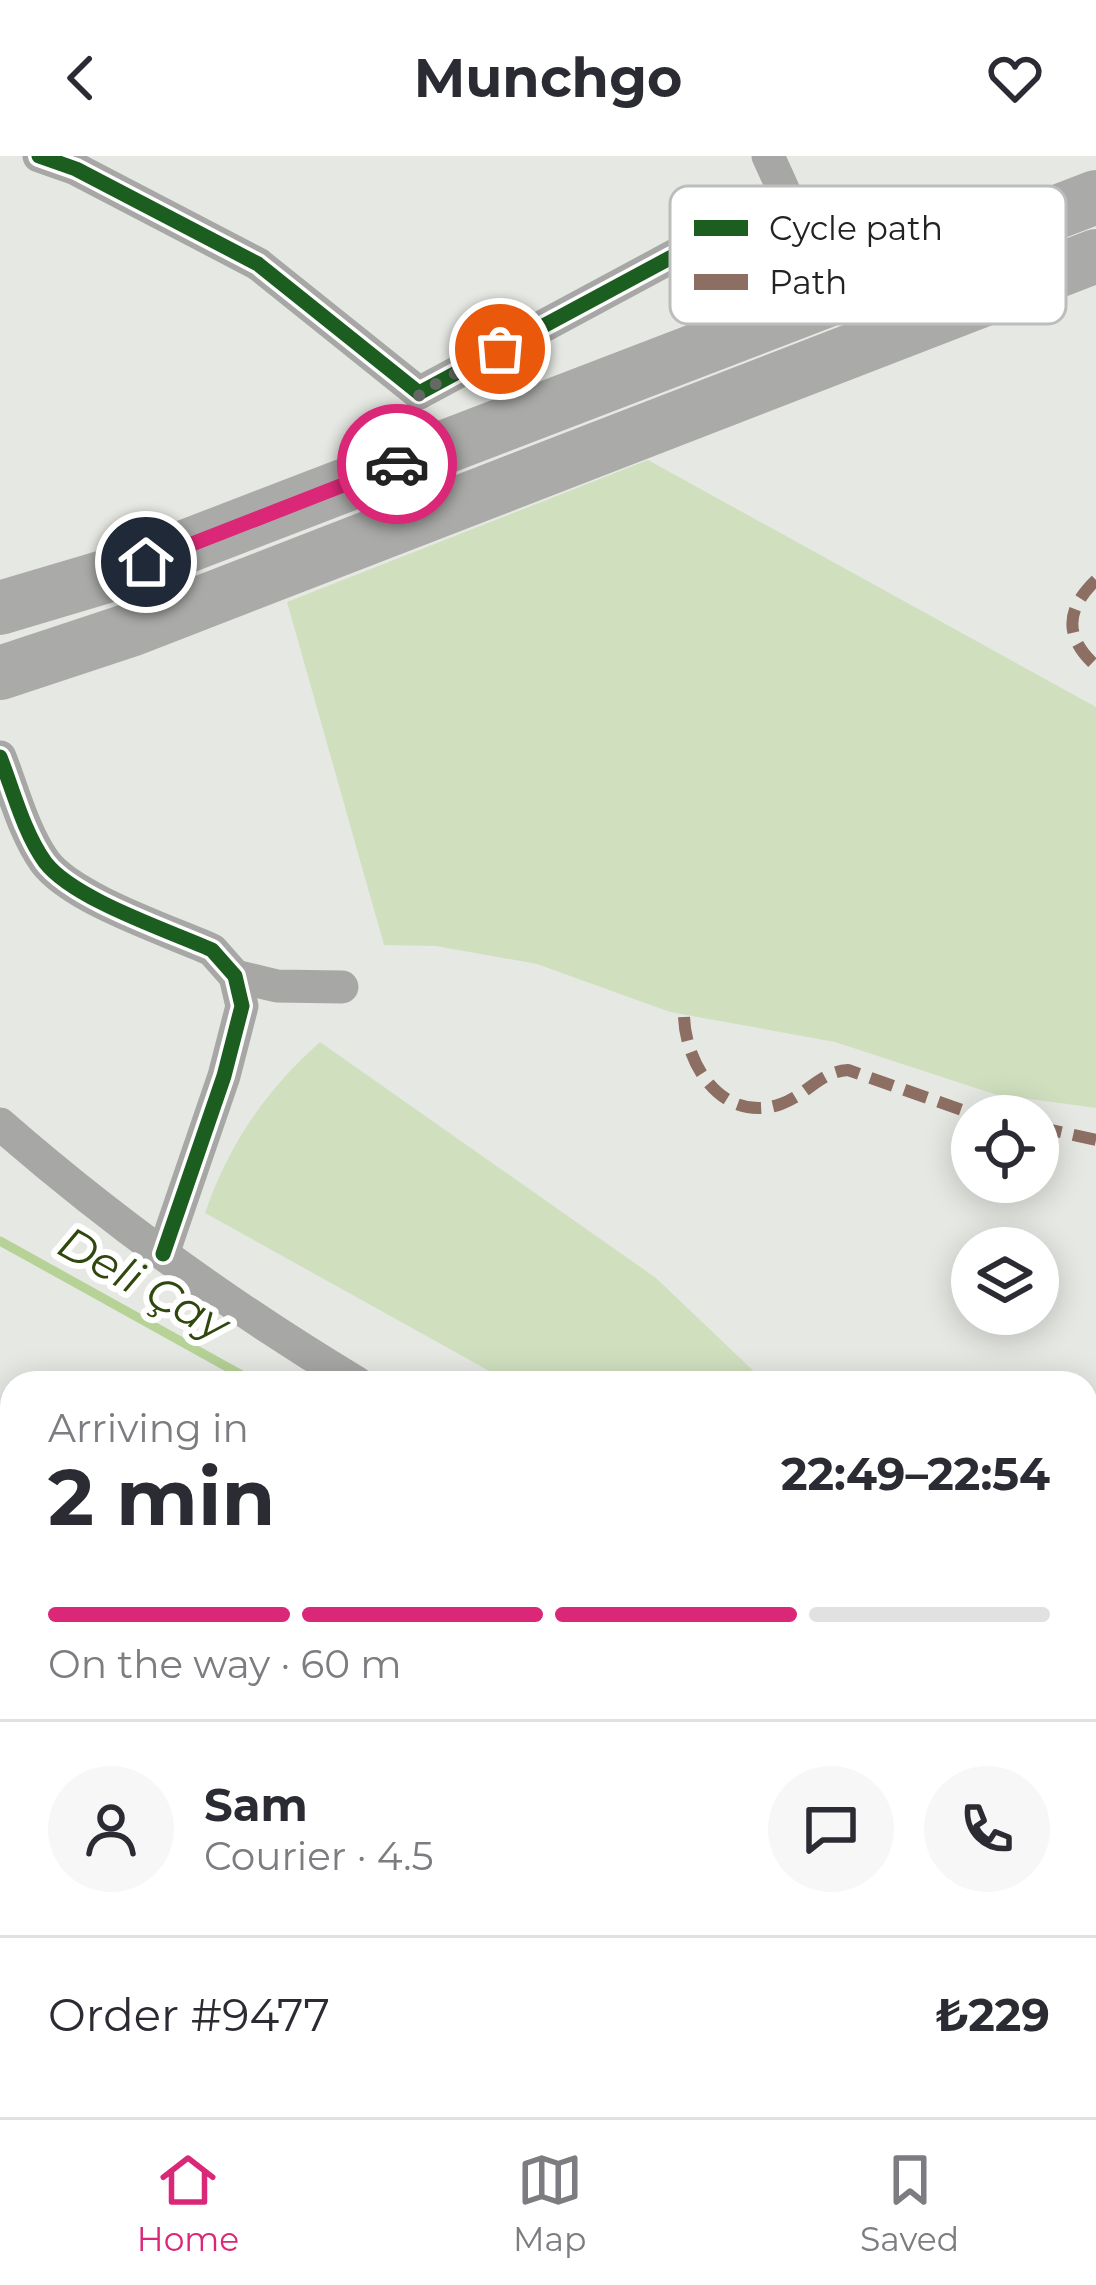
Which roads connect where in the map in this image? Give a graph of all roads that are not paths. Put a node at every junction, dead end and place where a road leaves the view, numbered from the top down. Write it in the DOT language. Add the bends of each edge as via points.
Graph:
graph roads {
  1 [pos="39,156"];
  2 [pos="768,156"];
  3 [pos="781,186"];
  4 [pos="1096,197"];
  5 [pos="1066,208"];
  6 [pos="1096,256"];
  7 [pos="670,258"];
  8 [pos="1066,268"];
  9 [pos="762,324"];
  10 [pos="920,324"];
  11 [pos="419,393"];
  12 [pos="423,454"];
  13 [pos="177,550"];
  14 [pos="0,575"];
  15 [pos="0,608"];
  16 [pos="0,673"];
  17 [pos="0,757"];
  18 [pos="235,976"];
  19 [pos="342,987"];
  20 [pos="0,1124"];
  21 [pos="163,1254"];
  22 [pos="337,1371"];
  1 -- 11 [label="street" via="258,264"];
  2 -- 3 [label="street"];
  4 -- 5 [label="main road"];
  6 -- 8 [label="main road"];
  7 -- 11 [label="street"];
  9 -- 12 [label="main road"];
  10 -- 16 [label="main road" via="133,629"];
  11 -- 12 [label="street"];
  12 -- 13 [label="main road"];
  13 -- 14 [label="main road"];
  13 -- 15 [label="main road"];
  17 -- 18 [label="street" via="38,850 59,877 212,950"];
  18 -- 19 [label="street"];
  18 -- 21 [label="street" via="239,1022"];
  20 -- 21 [label="street"];
  21 -- 22 [label="street"];
}
